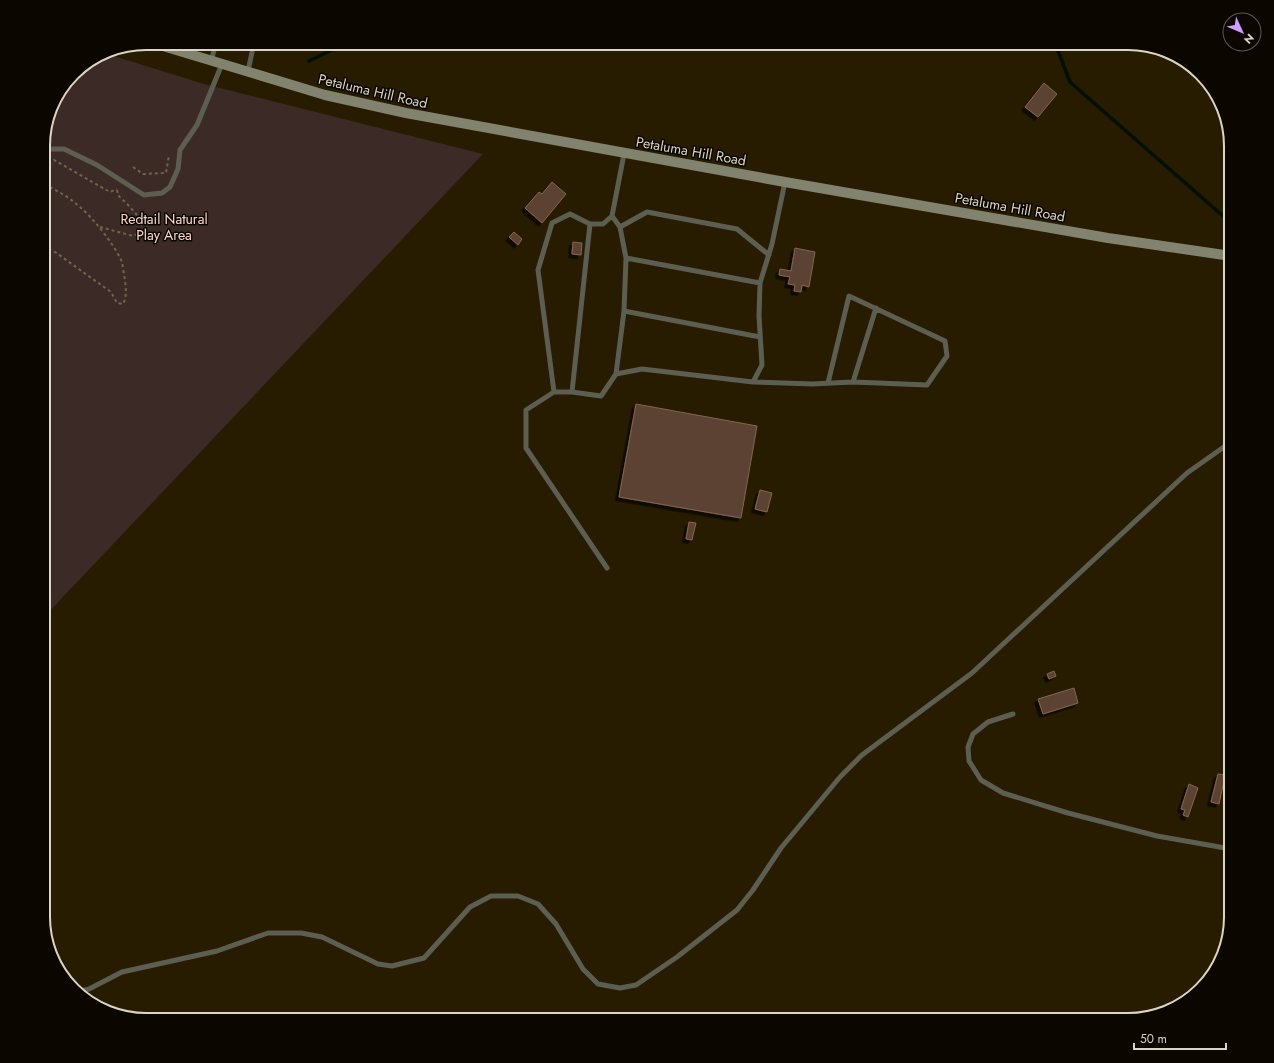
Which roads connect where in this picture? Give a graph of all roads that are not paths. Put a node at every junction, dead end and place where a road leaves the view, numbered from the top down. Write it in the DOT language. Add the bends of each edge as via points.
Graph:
graph roads {
  1 [pos="176,50"];
  2 [pos="214,50"];
  3 [pos="252,50"];
  4 [pos="211,61"];
  5 [pos="222,64"];
  6 [pos="248,71"];
  7 [pos="50,149"];
  8 [pos="624,154"];
  9 [pos="785,182"];
  10 [pos="612,216"];
  11 [pos="590,224"];
  12 [pos="620,227"];
  13 [pos="769,255"];
  14 [pos="1224,255"];
  15 [pos="626,258"];
  16 [pos="760,282"];
  17 [pos="876,308"];
  18 [pos="624,311"];
  19 [pos="760,337"];
  20 [pos="616,374"];
  21 [pos="752,382"];
  22 [pos="852,382"];
  23 [pos="828,383"];
  24 [pos="554,392"];
  25 [pos="572,392"];
  26 [pos="1224,447"];
  27 [pos="607,568"];
  28 [pos="1013,714"];
  29 [pos="1224,847"];
  30 [pos="84,990"];
  1 -- 4 [label="main road, Petaluma Hill Road"];
  2 -- 4 [label="lane"];
  3 -- 6 [label="lane"];
  4 -- 5 [label="main road, Petaluma Hill Road"];
  5 -- 6 [label="main road, Petaluma Hill Road"];
  5 -- 7 [label="lane" via="197,125 180,150 178,169 170,187 162,193 144,195 98,165 64,149"];
  6 -- 8 [label="main road, Petaluma Hill Road" via="325,95 406,113"];
  8 -- 9 [label="main road, Petaluma Hill Road"];
  8 -- 10 [label="lane"];
  9 -- 13 [label="lane"];
  9 -- 14 [label="main road, Petaluma Hill Road" via="1108,238"];
  10 -- 11 [label="lane" via="603,224"];
  10 -- 12 [label="lane"];
  11 -- 24 [label="lane" via="570,214 552,223 538,270"];
  11 -- 25 [label="lane"];
  12 -- 13 [label="lane" via="647,212 737,229"];
  12 -- 15 [label="lane"];
  13 -- 16 [label="lane"];
  15 -- 16 [label="lane"];
  15 -- 18 [label="lane"];
  16 -- 19 [label="lane"];
  17 -- 22 [label="lane"];
  17 -- 22 [label="lane" via="945,341 946,356 927,385"];
  17 -- 23 [label="lane" via="849,296"];
  18 -- 19 [label="lane"];
  18 -- 20 [label="lane"];
  19 -- 21 [label="lane" via="762,365"];
  20 -- 21 [label="lane" via="642,369"];
  20 -- 25 [label="lane" via="601,396"];
  21 -- 23 [label="lane"];
  22 -- 23 [label="lane"];
  24 -- 25 [label="lane"];
  24 -- 27 [label="lane" via="526,410 526,448"];
  26 -- 30 [label="lane" via="1187,473 972,673 862,756 840,776 781,848 737,910 677,958 636,985 620,988 598,984 583,969 556,924 538,904 518,896 491,896 470,907 424,958 392,966 378,964 322,937 300,933 268,934 217,951 122,972"];
  28 -- 29 [label="lane" via="988,722 973,734 968,748 969,761 981,780 1003,793 1068,813 1157,836"];
}
